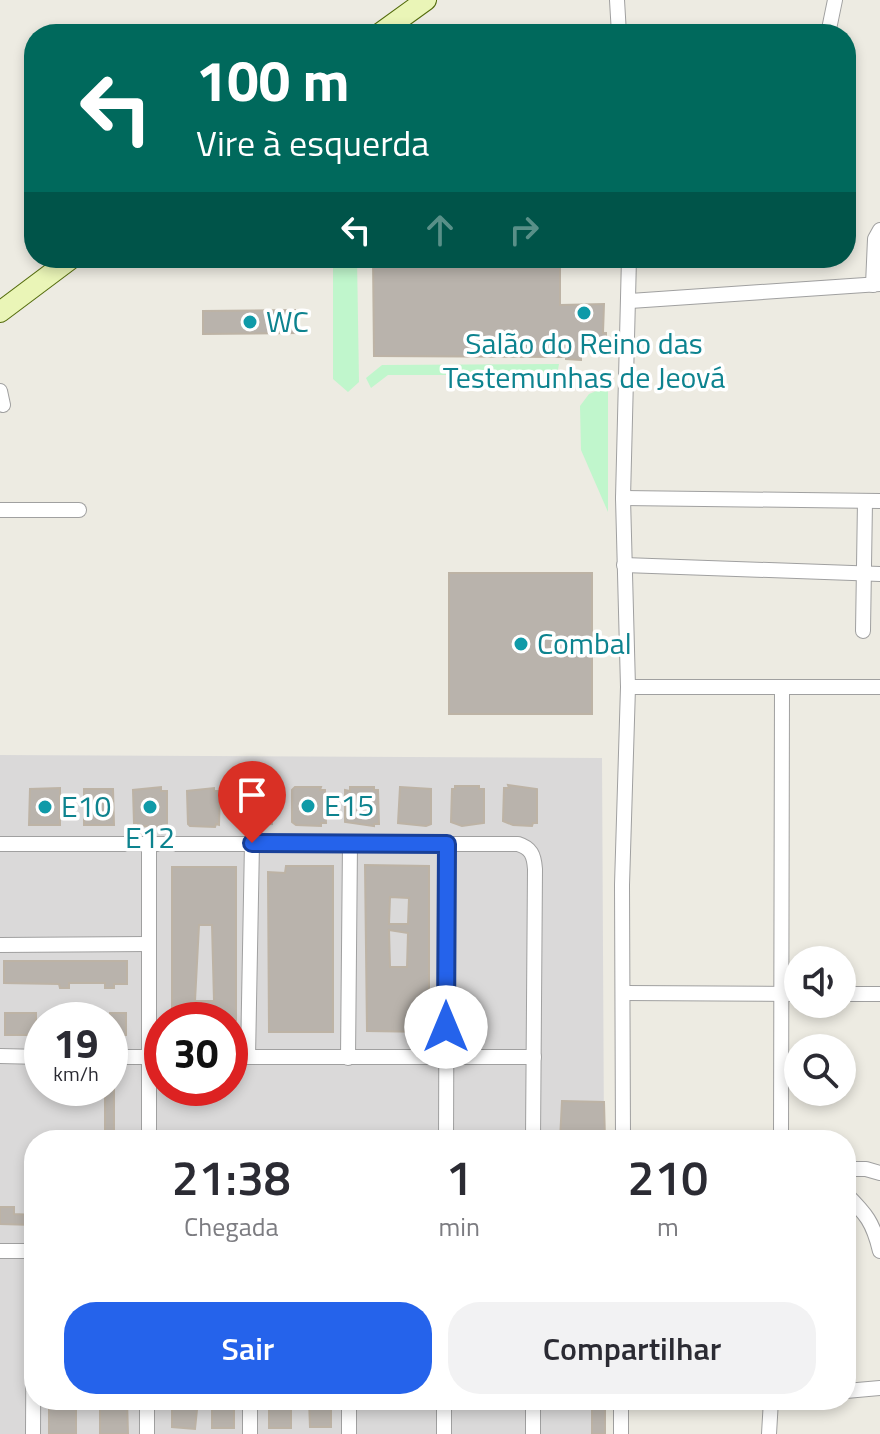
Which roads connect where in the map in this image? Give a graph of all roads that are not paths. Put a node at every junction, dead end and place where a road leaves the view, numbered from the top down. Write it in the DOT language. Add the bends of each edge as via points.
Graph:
graph roads {
  1 [pos="426,0"];
  2 [pos="617,0"];
  3 [pos="835,0"];
  4 [pos="393,24"];
  5 [pos="618,24"];
  6 [pos="830,24"];
  7 [pos="880,230"];
  8 [pos="59,268"];
  9 [pos="629,268"];
  10 [pos="877,285"];
  11 [pos="630,301"];
  12 [pos="0,312"];
  13 [pos="623,498"];
  14 [pos="873,501"];
  15 [pos="0,510"];
  16 [pos="79,510"];
  17 [pos="624,565"];
  18 [pos="862,573"];
  19 [pos="880,574"];
  20 [pos="863,631"];
  21 [pos="628,687"];
  22 [pos="880,687"];
  23 [pos="782,688"];
  24 [pos="252,843"];
  25 [pos="350,843"];
  26 [pos="0,844"];
  27 [pos="149,844"];
  28 [pos="447,844"];
  29 [pos="148,944"];
  30 [pos="0,945"];
  31 [pos="625,993"];
  32 [pos="780,994"];
  33 [pos="784,994"];
  34 [pos="856,994"];
  35 [pos="880,994"];
  36 [pos="152,1002"];
  37 [pos="0,1056"];
  38 [pos="24,1057"];
  39 [pos="248,1057"];
  40 [pos="534,1057"];
  41 [pos="348,1058"];
  42 [pos="445,1058"];
  43 [pos="152,1106"];
  44 [pos="150,1130"];
  45 [pos="446,1130"];
  46 [pos="533,1130"];
  47 [pos="623,1130"];
  48 [pos="781,1130"];
  49 [pos="856,1169"];
  50 [pos="880,1173"];
  51 [pos="856,1204"];
  52 [pos="0,1251"];
  53 [pos="24,1251"];
  54 [pos="880,1251"];
  55 [pos="880,1388"];
  56 [pos="856,1390"];
  57 [pos="33,1410"];
  58 [pos="147,1410"];
  59 [pos="250,1410"];
  60 [pos="349,1410"];
  61 [pos="444,1410"];
  62 [pos="533,1410"];
  63 [pos="621,1410"];
  64 [pos="770,1410"];
  65 [pos="33,1434"];
  66 [pos="147,1434"];
  67 [pos="250,1434"];
  68 [pos="349,1434"];
  69 [pos="444,1434"];
  70 [pos="533,1434"];
  71 [pos="621,1434"];
  72 [pos="769,1434"];
  1 -- 4 [label="street"];
  2 -- 5 [label="street"];
  3 -- 6 [label="street"];
  7 -- 10 [label="street" via="875,239"];
  8 -- 12 [label="street"];
  9 -- 11 [label="street"];
  10 -- 11 [label="street"];
  11 -- 13 [label="street"];
  13 -- 14 [label="street"];
  13 -- 17 [label="street"];
  14 -- 18 [label="street"];
  15 -- 16 [label="street"];
  17 -- 18 [label="street"];
  17 -- 21 [label="street"];
  18 -- 19 [label="street"];
  18 -- 20 [label="street"];
  21 -- 23 [label="street"];
  21 -- 31 [label="street" via="622,885"];
  22 -- 23 [label="street"];
  23 -- 32 [label="street"];
  24 -- 25 [label="street"];
  24 -- 27 [label="street"];
  24 -- 39 [label="street"];
  25 -- 28 [label="street"];
  25 -- 41 [label="street"];
  26 -- 27 [label="street"];
  27 -- 29 [label="street"];
  28 -- 40 [label="street" via="518,844 534,856"];
  28 -- 42 [label="street"];
  29 -- 30 [label="street"];
  29 -- 36 [label="street"];
  31 -- 32 [label="street"];
  31 -- 47 [label="street"];
  32 -- 33 [label="street"];
  32 -- 48 [label="street"];
  34 -- 35 [label="street"];
  37 -- 38 [label="street"];
  39 -- 41 [label="street"];
  40 -- 42 [label="street"];
  40 -- 46 [label="street"];
  41 -- 42 [label="street"];
  42 -- 45 [label="street"];
  43 -- 44 [label="street"];
  49 -- 50 [label="street"];
  51 -- 54 [label="street" via="875,1228"];
  52 -- 53 [label="street"];
  55 -- 56 [label="street"];
  57 -- 65 [label="street"];
  58 -- 66 [label="street"];
  59 -- 67 [label="street"];
  60 -- 68 [label="street"];
  61 -- 69 [label="street"];
  62 -- 70 [label="street"];
  63 -- 71 [label="street"];
  64 -- 72 [label="street"];
}
